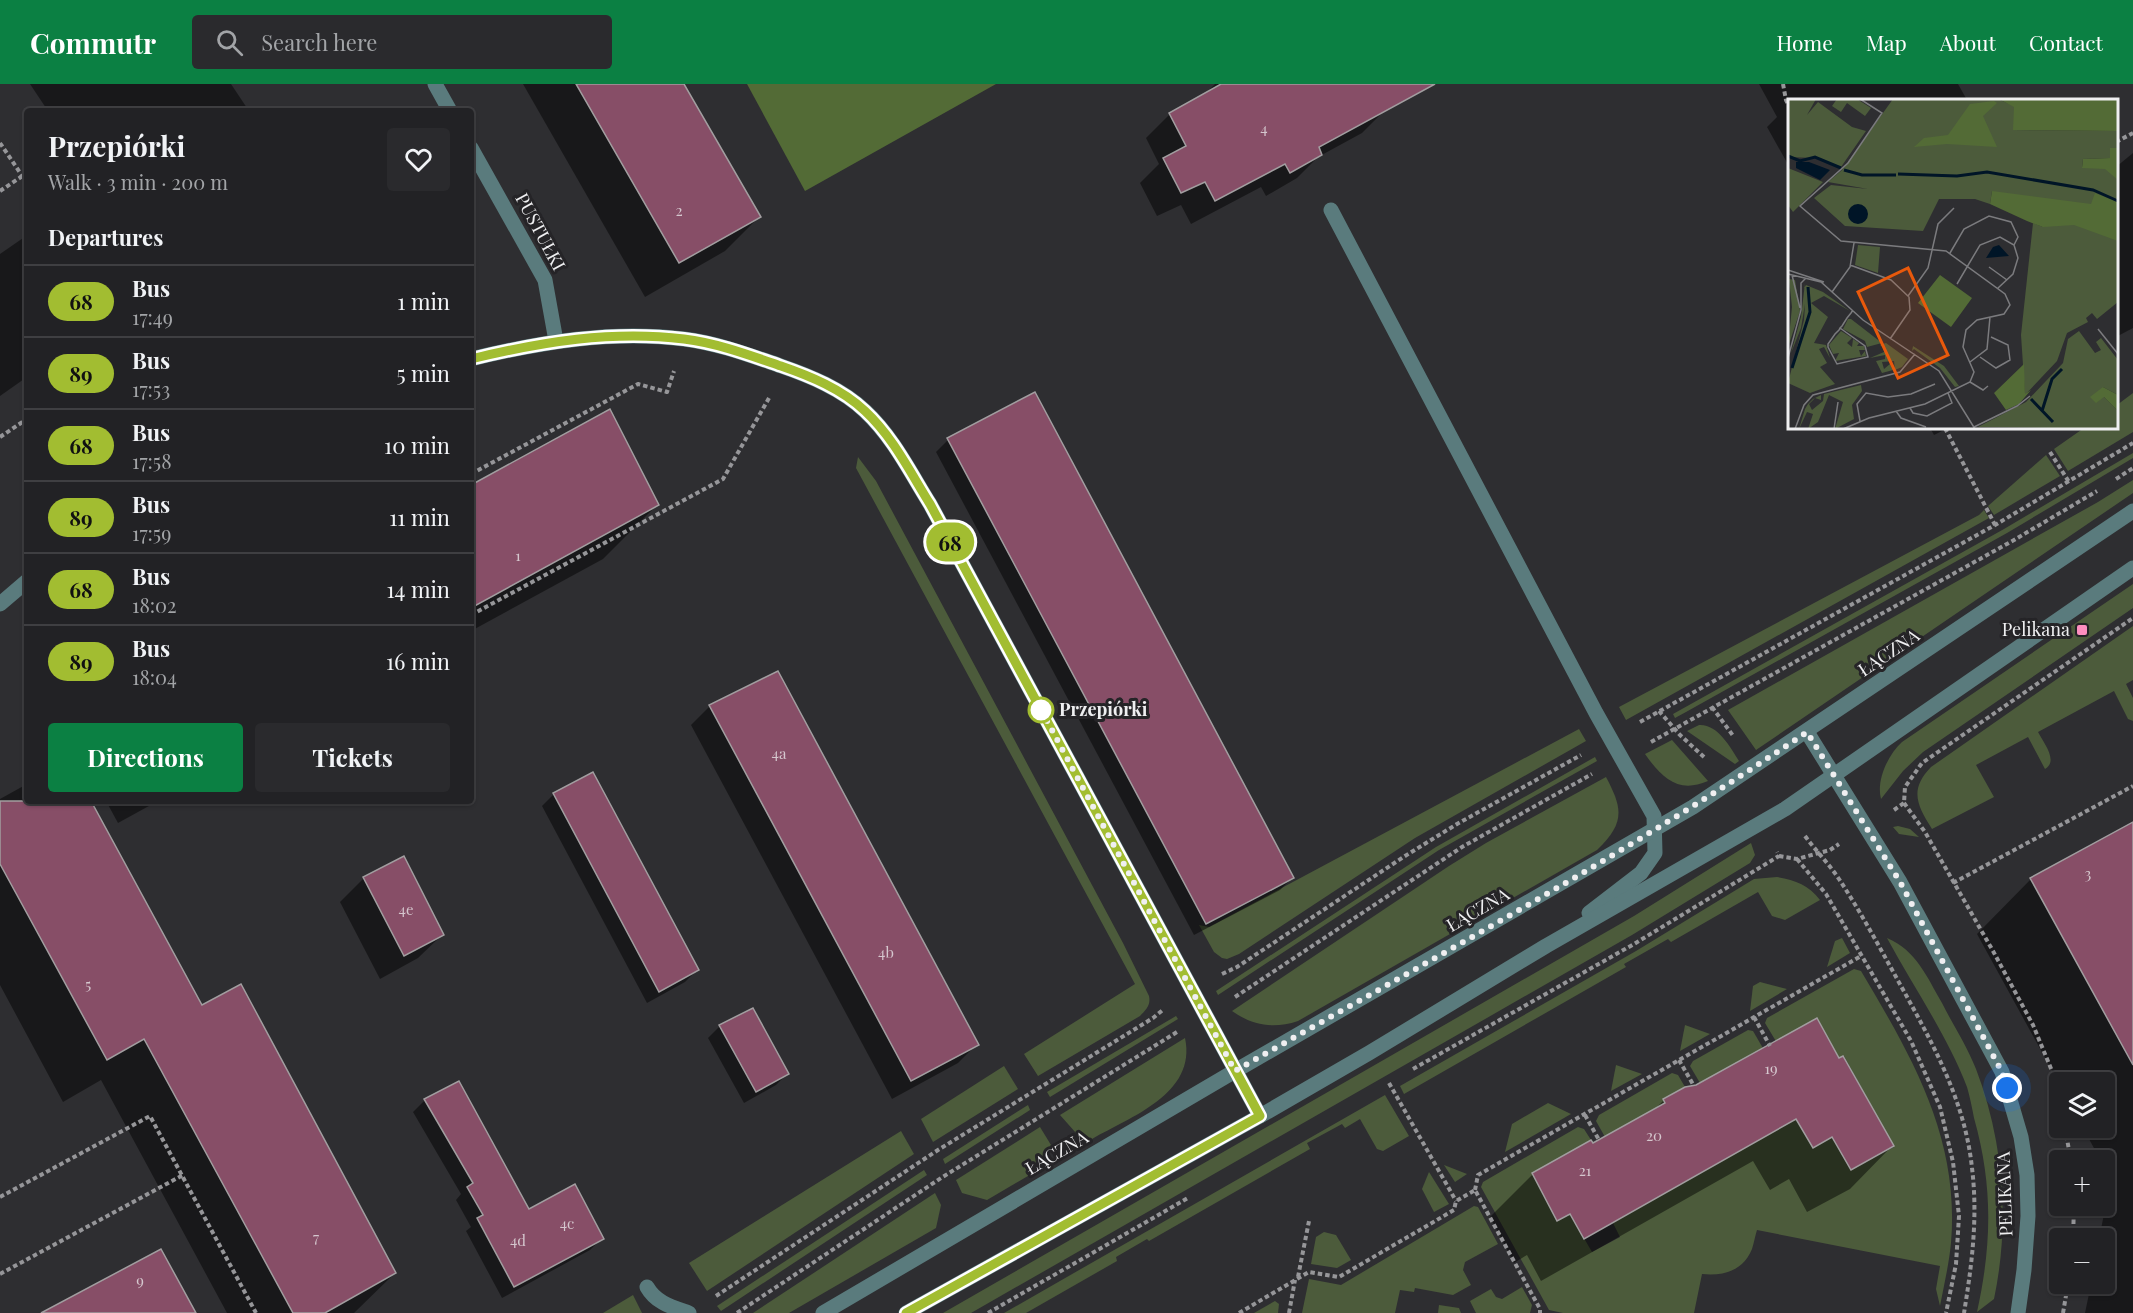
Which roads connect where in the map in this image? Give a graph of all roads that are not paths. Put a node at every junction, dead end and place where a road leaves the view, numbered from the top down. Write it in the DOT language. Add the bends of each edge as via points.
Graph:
graph roads {
  1 [pos="435,84"];
  2 [pos="448,108"];
  3 [pos="474,153"];
  4 [pos="1331,210"];
  5 [pos="556,341"];
  6 [pos="474,358"];
  7 [pos="2133,511"];
  8 [pos="2133,568"];
  9 [pos="24,584"];
  10 [pos="0,604"];
  11 [pos="1807,732"];
  12 [pos="1835,776"];
  13 [pos="1656,830"];
  14 [pos="1546,946"];
  15 [pos="1235,1071"];
  16 [pos="1260,1116"];
  17 [pos="648,1287"];
  18 [pos="689,1313"];
  19 [pos="824,1313"];
  20 [pos="906,1313"];
  21 [pos="2018,1313"];
  1 -- 2 [label="street"];
  3 -- 5 [label="street, PUSTUŁKI" via="546,280"];
  4 -- 13 [label="street" via="1654,816"];
  5 -- 6 [label="street"];
  5 -- 15 [label="street" via="649,336 724,348 825,384 849,398 877,423 936,514"];
  7 -- 11 [label="street, ŁĄCZNA"];
  8 -- 12 [label="street"];
  9 -- 10 [label="street"];
  11 -- 12 [label="street, PELIKANA"];
  11 -- 13 [label="street, ŁĄCZNA"];
  12 -- 14 [label="street" via="1759,825"];
  12 -- 21 [label="street, PELIKANA" via="1900,882 2002,1072 2021,1137 2027,1175 2027,1227"];
  13 -- 14 [label="street" via="1655,852 1641,873"];
  13 -- 15 [label="street, ŁĄCZNA"];
  14 -- 16 [label="street"];
  15 -- 16 [label="street"];
  15 -- 19 [label="street, ŁĄCZNA"];
  16 -- 20 [label="street"];
  17 -- 18 [label="street" via="655,1298"];
}
